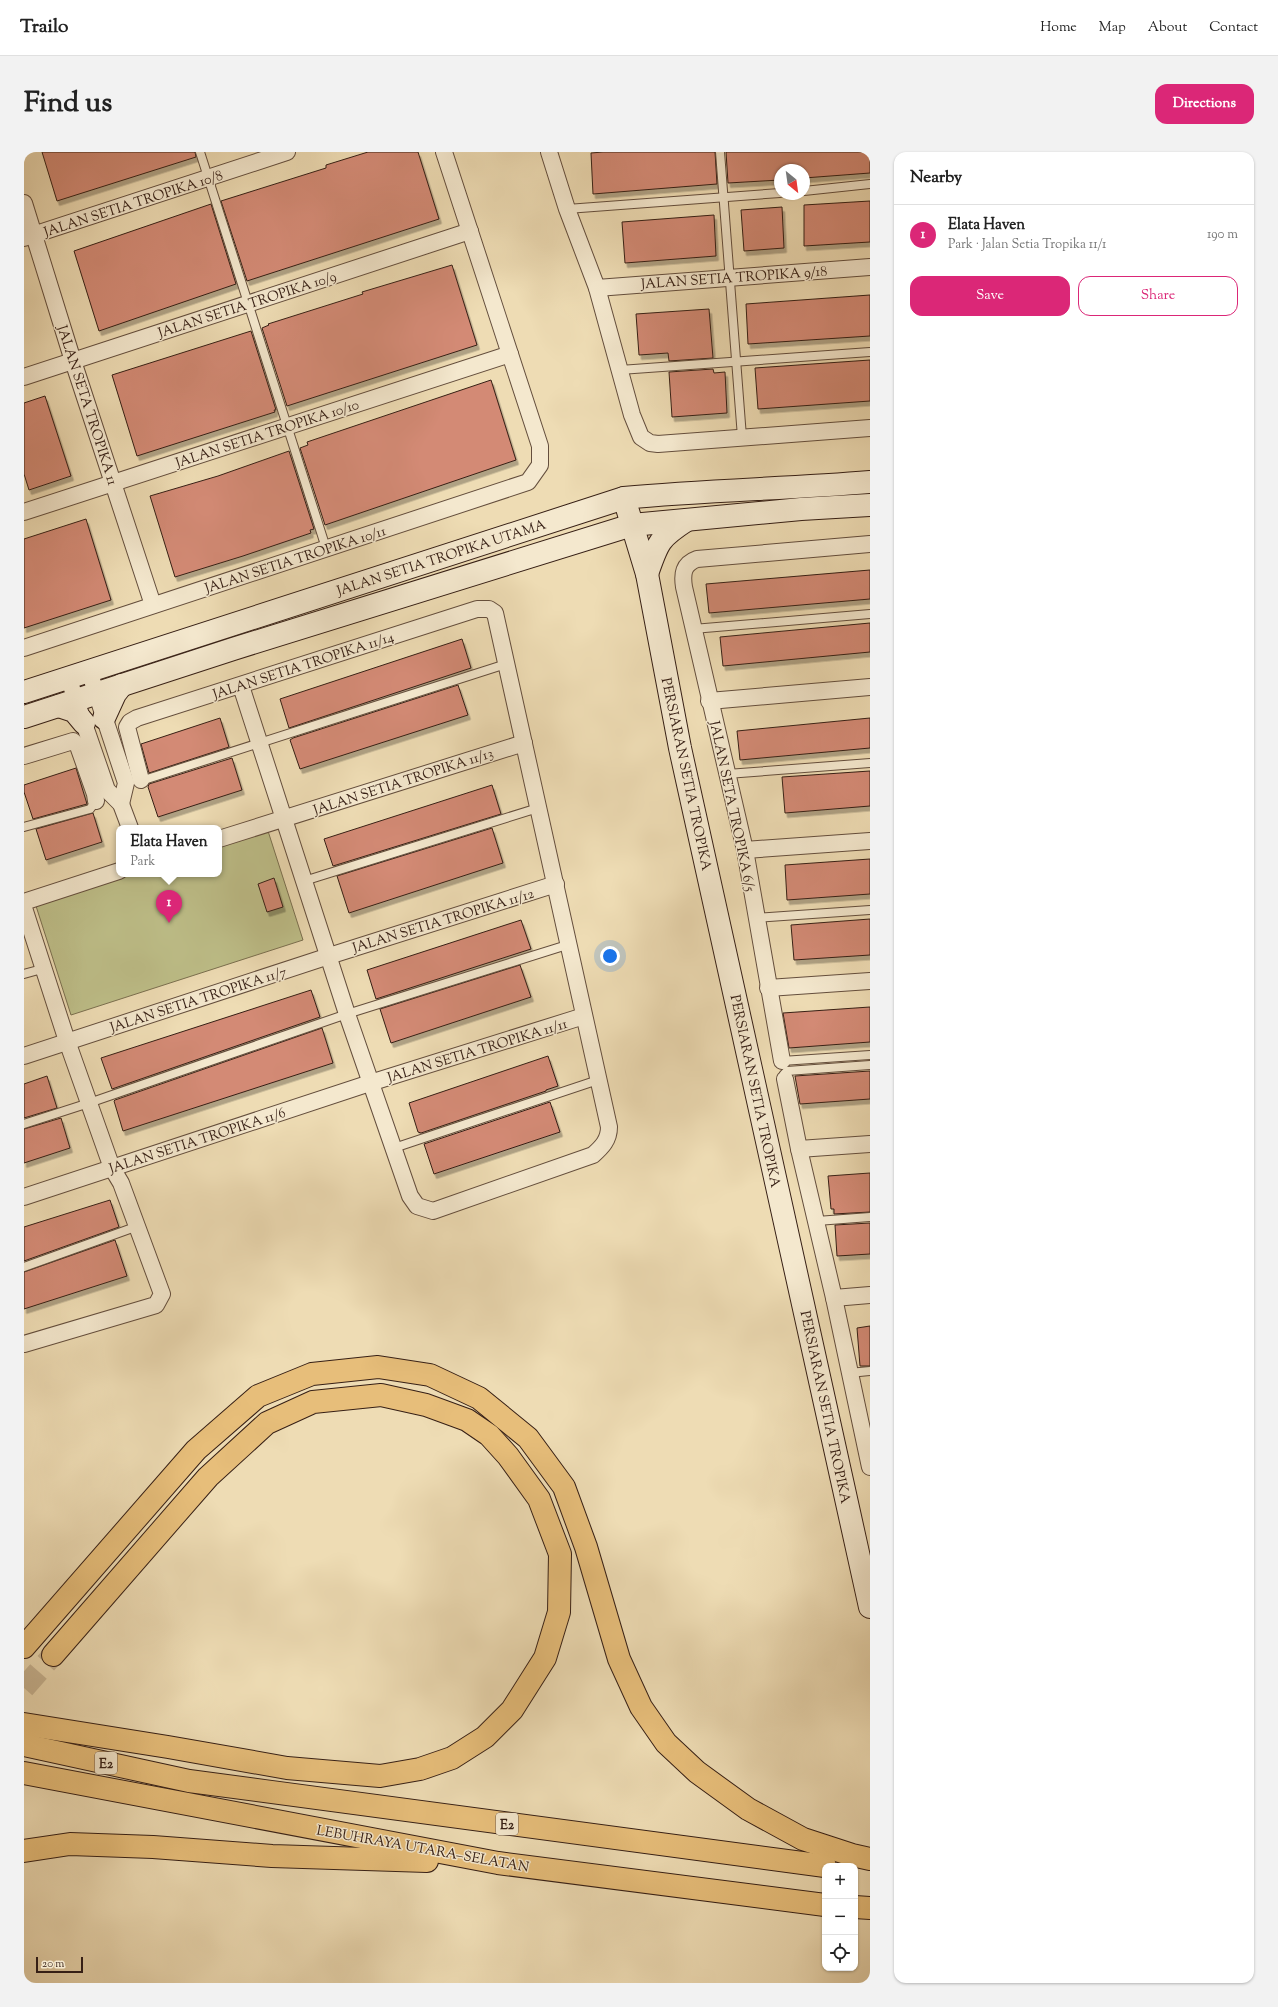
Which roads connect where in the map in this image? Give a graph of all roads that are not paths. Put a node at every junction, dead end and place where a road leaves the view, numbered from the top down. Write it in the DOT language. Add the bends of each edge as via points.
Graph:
graph roads {
  1 [pos="200,152"];
  2 [pos="287,152"];
  3 [pos="444,152"];
  4 [pos="549,152"];
  5 [pos="720,152"];
  6 [pos="208,178"];
  7 [pos="870,184"];
  8 [pos="810,190"];
  9 [pos="774,194"];
  10 [pos="723,198"];
  11 [pos="24,203"];
  12 [pos="567,208"];
  13 [pos="470,231"];
  14 [pos="29,237"];
  15 [pos="870,267"];
  16 [pos="729,278"];
  17 [pos="598,288"];
  18 [pos="249,304"];
  19 [pos="870,352"];
  20 [pos="510,354"];
  21 [pos="73,361"];
  22 [pos="737,361"];
  23 [pos="620,370"];
  24 [pos="24,377"];
  25 [pos="289,426"];
  26 [pos="870,428"];
  27 [pos="742,437"];
  28 [pos="870,482"];
  29 [pos="113,484"];
  30 [pos="624,498"];
  31 [pos="870,505"];
  32 [pos="24,512"];
  33 [pos="687,520"];
  34 [pos="632,525"];
  35 [pos="870,544"];
  36 [pos="326,548"];
  37 [pos="647,574"];
  38 [pos="153,605"];
  39 [pos="870,614"];
  40 [pos="693,629"];
  41 [pos="24,648"];
  42 [pos="506,664"];
  43 [pos="88,670"];
  44 [pos="68,677"];
  45 [pos="122,685"];
  46 [pos="241,686"];
  47 [pos="870,687"];
  48 [pos="24,692"];
  49 [pos="96,694"];
  50 [pos="709,701"];
  51 [pos="68,703"];
  52 [pos="24,717"];
  53 [pos="87,728"];
  54 [pos="259,743"];
  55 [pos="524,743"];
  56 [pos="116,754"];
  57 [pos="24,756"];
  58 [pos="97,761"];
  59 [pos="870,763"];
  60 [pos="727,774"];
  61 [pos="141,780"];
  62 [pos="96,802"];
  63 [pos="121,804"];
  64 [pos="538,808"];
  65 [pos="283,819"];
  66 [pos="129,825"];
  67 [pos="24,827"];
  68 [pos="222,838"];
  69 [pos="870,841"];
  70 [pos="745,850"];
  71 [pos="116,872"];
  72 [pos="304,881"];
  73 [pos="556,884"];
  74 [pos="24,902"];
  75 [pos="24,908"];
  76 [pos="870,910"];
  77 [pos="756,918"];
  78 [pos="567,945"];
  79 [pos="329,956"];
  80 [pos="42,968"];
  81 [pos="24,974"];
  82 [pos="870,981"];
  83 [pos="768,988"];
  84 [pos="347,1014"];
  85 [pos="584,1016"];
  86 [pos="67,1042"];
  87 [pos="870,1055"];
  88 [pos="24,1056"];
  89 [pos="782,1061"];
  90 [pos="870,1065"];
  91 [pos="785,1079"];
  92 [pos="598,1080"];
  93 [pos="370,1083"];
  94 [pos="89,1103"];
  95 [pos="24,1124"];
  96 [pos="870,1144"];
  97 [pos="394,1148"];
  98 [pos="799,1149"];
  99 [pos="112,1168"];
  100 [pos="24,1197"];
  101 [pos="870,1217"];
  102 [pos="817,1221"];
  103 [pos="138,1226"];
  104 [pos="24,1267"];
  105 [pos="870,1295"];
  106 [pos="834,1298"];
  107 [pos="24,1344"];
  108 [pos="870,1371"];
  109 [pos="850,1373"];
  110 [pos="869,1458"];
  111 [pos="870,1607"];
  112 [pos="24,1647"];
  113 [pos="53,1655"];
  114 [pos="24,1724"];
  115 [pos="24,1745"];
  116 [pos="24,1773"];
  117 [pos="24,1851"];
  118 [pos="870,1859"];
  119 [pos="498,1863"];
  120 [pos="822,1866"];
  121 [pos="858,1870"];
  122 [pos="870,1872"];
  123 [pos="822,1904"];
  124 [pos="858,1907"];
  125 [pos="870,1908"];
  1 -- 6 [label="lane"];
  2 -- 6 [label="street, JALAN SETIA TROPIKA 10/8"];
  3 -- 13 [label="street, JALAN SETIA TROPIKA 10/11"];
  4 -- 12 [label="street"];
  5 -- 10 [label="lane"];
  6 -- 14 [label="street, JALAN SETIA TROPIKA 10/8"];
  6 -- 18 [label="lane"];
  7 -- 8 [label="lane"];
  9 -- 10 [label="lane"];
  10 -- 12 [label="lane"];
  10 -- 16 [label="lane"];
  11 -- 14 [label="street, JALAN SETA TROPIKA 11"];
  12 -- 17 [label="street"];
  13 -- 18 [label="street, JALAN SETIA TROPIKA 10/9"];
  13 -- 20 [label="street, JALAN SETIA TROPIKA 10/11"];
  14 -- 21 [label="street, JALAN SETA TROPIKA 11"];
  15 -- 16 [label="street, JALAN SETIA TROPIKA 9/18"];
  16 -- 17 [label="street, JALAN SETIA TROPIKA 9/18"];
  16 -- 22 [label="lane"];
  17 -- 23 [label="street"];
  18 -- 21 [label="street, JALAN SETIA TROPIKA 10/9"];
  18 -- 25 [label="lane"];
  19 -- 22 [label="lane"];
  20 -- 25 [label="street, JALAN SETIA TROPIKA 10/10"];
  20 -- 36 [label="street, JALAN SETIA TROPIKA 10/11" via="540,446 540,465 528,482"];
  21 -- 24 [label="street, JALAN SETIA TROPIKA 10/9"];
  21 -- 29 [label="street, JALAN SETA TROPIKA 11"];
  22 -- 23 [label="lane"];
  22 -- 27 [label="lane"];
  23 -- 27 [label="street" via="640,437 650,443"];
  25 -- 29 [label="street, JALAN SETIA TROPIKA 10/10"];
  25 -- 36 [label="lane"];
  26 -- 27 [label="street"];
  28 -- 30 [label="main road, JALAN SETIA TROPIKA UTAMA"];
  29 -- 32 [label="street, JALAN SETIA TROPIKA 10/10"];
  29 -- 38 [label="street, JALAN SETA TROPIKA 11"];
  30 -- 34 [label="main road, PERSIARAN SETIA TROPIKA"];
  30 -- 43 [label="main road, JALAN SETIA TROPIKA UTAMA"];
  31 -- 33 [label="main road, JALAN SETIA TROPIKA UTAMA"];
  33 -- 34 [label="main road, JALAN SETIA TROPIKA UTAMA"];
  33 -- 37 [label="main road" via="666,533"];
  34 -- 37 [label="main road, PERSIARAN SETIA TROPIKA"];
  34 -- 45 [label="main road, JALAN SETIA TROPIKA UTAMA"];
  35 -- 40 [label="street, JALAN SETA TROPIKA 6/5" via="697,559 689,562 682,579"];
  36 -- 38 [label="street, JALAN SETIA TROPIKA 10/11"];
  37 -- 111 [label="main road, PERSIARAN SETIA TROPIKA" via="680,748"];
  38 -- 41 [label="street, JALAN SETIA TROPIKA 10/11"];
  39 -- 40 [label="lane"];
  40 -- 50 [label="street, JALAN SETA TROPIKA 6/5"];
  42 -- 46 [label="street, JALAN SETIA TROPIKA 11/14" via="495,613 489,608 477,609"];
  42 -- 54 [label="lane"];
  42 -- 55 [label="street"];
  43 -- 44 [label="main road, JALAN SETIA TROPIKA UTAMA"];
  43 -- 49 [label="street"];
  44 -- 48 [label="main road, JALAN SETIA TROPIKA UTAMA"];
  44 -- 51 [label="street"];
  45 -- 49 [label="main road, JALAN SETIA TROPIKA UTAMA"];
  45 -- 53 [label="main road"];
  46 -- 54 [label="street"];
  46 -- 61 [label="street, JALAN SETIA TROPIKA 11/14" via="130,722 127,727"];
  47 -- 50 [label="street"];
  49 -- 51 [label="main road, JALAN SETIA TROPIKA UTAMA"];
  49 -- 53 [label="street"];
  50 -- 60 [label="street, JALAN SETA TROPIKA 6/5"];
  51 -- 52 [label="main road, JALAN SETIA TROPIKA UTAMA"];
  51 -- 53 [label="main road"];
  53 -- 56 [label="street"];
  53 -- 57 [label="street"];
  53 -- 58 [label="street"];
  53 -- 62 [label="street" via="78,746"];
  54 -- 61 [label="lane"];
  54 -- 65 [label="street"];
  55 -- 64 [label="street"];
  55 -- 65 [label="street, JALAN SETIA TROPIKA 11/13"];
  56 -- 58 [label="street"];
  56 -- 63 [label="street" via="126,783"];
  58 -- 63 [label="street" via="107,790"];
  59 -- 60 [label="lane"];
  60 -- 70 [label="street, JALAN SETA TROPIKA 6/5"];
  62 -- 67 [label="lane" via="90,809"];
  63 -- 66 [label="street"];
  64 -- 72 [label="lane"];
  64 -- 73 [label="street"];
  65 -- 68 [label="street, JALAN SETIA TROPIKA 11/13"];
  65 -- 72 [label="street"];
  69 -- 70 [label="street"];
  70 -- 77 [label="street, JALAN SETA TROPIKA 6/5"];
  71 -- 74 [label="street"];
  72 -- 79 [label="street"];
  73 -- 78 [label="street"];
  73 -- 79 [label="street, JALAN SETIA TROPIKA 11/12"];
  75 -- 80 [label="street"];
  76 -- 77 [label="lane"];
  77 -- 83 [label="street, JALAN SETA TROPIKA 6/5"];
  78 -- 84 [label="lane"];
  78 -- 85 [label="street"];
  79 -- 84 [label="street"];
  79 -- 86 [label="street, JALAN SETIA TROPIKA 11/7"];
  80 -- 81 [label="lane"];
  80 -- 86 [label="street"];
  82 -- 83 [label="street"];
  83 -- 89 [label="street, JALAN SETA TROPIKA 6/5"];
  84 -- 93 [label="street"];
  84 -- 94 [label="lane"];
  85 -- 92 [label="street"];
  85 -- 93 [label="street, JALAN SETIA TROPIKA 11/11"];
  86 -- 88 [label="street, JALAN SETIA TROPIKA 11/7"];
  86 -- 94 [label="street"];
  87 -- 89 [label="lane"];
  90 -- 91 [label="lane" via="787,1071 784,1074"];
  91 -- 98 [label="street"];
  92 -- 97 [label="lane"];
  92 -- 97 [label="street" via="609,1133 603,1146 592,1154 433,1211 417,1206 410,1196"];
  93 -- 97 [label="street"];
  93 -- 99 [label="street, JALAN SETIA TROPIKA 11/6"];
  94 -- 95 [label="lane"];
  94 -- 99 [label="street"];
  96 -- 98 [label="street"];
  98 -- 102 [label="street"];
  99 -- 100 [label="street, JALAN SETIA TROPIKA 11/6"];
  99 -- 103 [label="street" via="121,1183"];
  101 -- 102 [label="lane"];
  102 -- 106 [label="street"];
  103 -- 104 [label="lane"];
  103 -- 107 [label="street" via="162,1294 156,1305"];
  105 -- 106 [label="street"];
  106 -- 109 [label="street"];
  108 -- 109 [label="lane"];
  109 -- 110 [label="street"];
  112 -- 118 [label="highway" via="196,1450 258,1396 312,1374 378,1367 430,1375 479,1398 528,1438 564,1487 586,1547 619,1659 641,1707 666,1742 697,1772 748,1809 803,1838"];
  113 -- 114 [label="highway" via="208,1478 267,1423 313,1402 381,1395 426,1405 467,1420 490,1435 504,1450 539,1499 560,1554 559,1612 545,1658 512,1710 485,1737 452,1758 420,1769 380,1776 287,1768 168,1746"];
  115 -- 120 [label="highway, E2" via="188,1781"];
  116 -- 119 [label="highway, LEBUHRAYA UTARA–SELATAN / E2"];
  117 -- 119 [label="highway" via="70,1844 272,1856"];
  119 -- 123 [label="highway, LEBUHRAYA UTARA–SELATAN / E2"];
  121 -- 122 [label="highway"];
  124 -- 125 [label="highway"];
}
